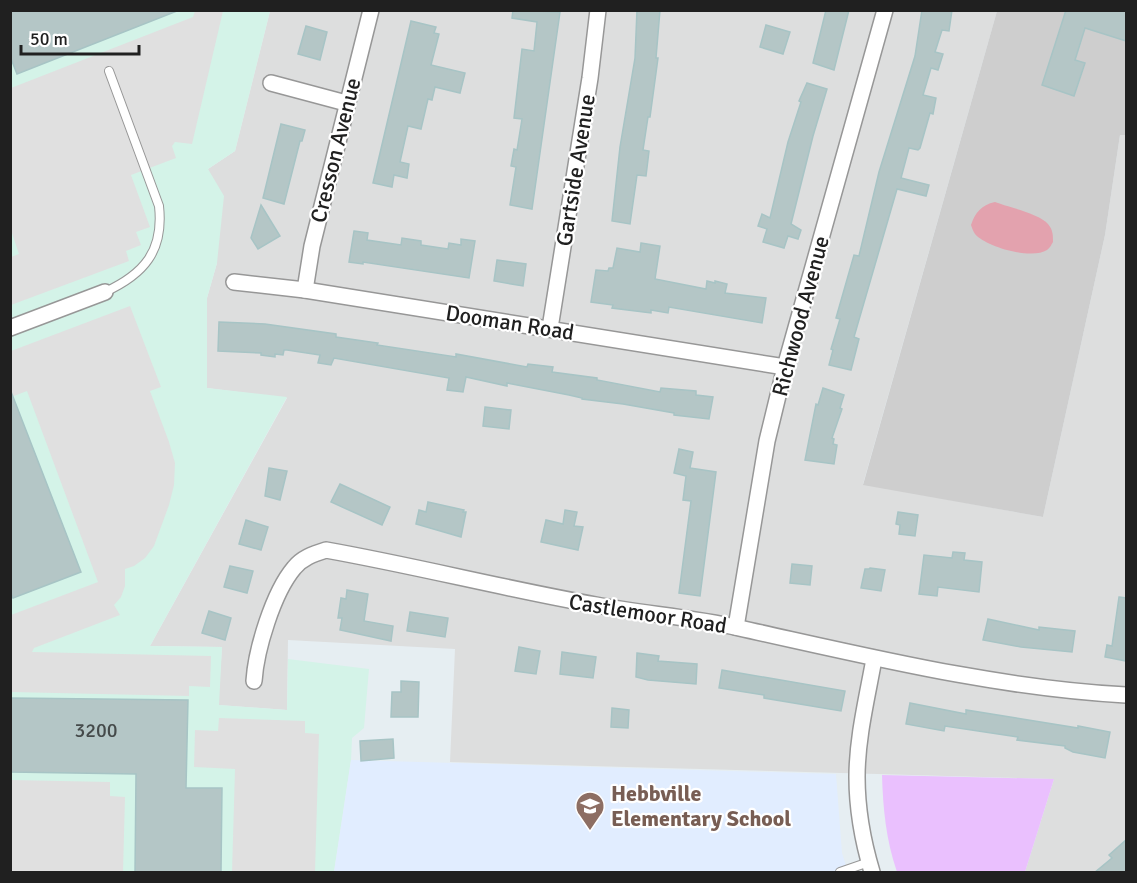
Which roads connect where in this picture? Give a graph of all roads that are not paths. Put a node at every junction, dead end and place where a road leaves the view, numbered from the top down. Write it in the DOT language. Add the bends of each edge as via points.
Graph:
graph roads {
  1 [pos="371,10"];
  2 [pos="598,10"];
  3 [pos="885,10"];
  4 [pos="109,71"];
  5 [pos="271,83"];
  6 [pos="346,102"];
  7 [pos="234,282"];
  8 [pos="305,290"];
  9 [pos="105,292"];
  10 [pos="10,328"];
  11 [pos="550,328"];
  12 [pos="785,367"];
  13 [pos="736,627"];
  14 [pos="874,659"];
  15 [pos="254,681"];
  16 [pos="1126,695"];
  17 [pos="870,867"];
  18 [pos="840,873"];
  1 -- 6 [label="street, Cresson Avenue"];
  2 -- 11 [label="street, Gartside Avenue"];
  3 -- 12 [label="street, Richwood Avenue"];
  4 -- 9 [label="lane" via="159,206 160,220 149,260 134,277"];
  5 -- 6 [label="street"];
  6 -- 8 [label="street, Cresson Avenue"];
  7 -- 8 [label="street, Dooman Road"];
  8 -- 11 [label="street, Dooman Road"];
  9 -- 10 [label="street"];
  11 -- 12 [label="street, Dooman Road"];
  12 -- 13 [label="street, Richwood Avenue" via="767,441"];
  13 -- 14 [label="street, Castlemoor Road"];
  13 -- 15 [label="street, Castlemoor Road" via="599,606 326,550 304,559 282,587 260,642"];
  14 -- 16 [label="street, Castlemoor Road" via="1018,684"];
  14 -- 17 [label="street" via="857,777"];
  17 -- 18 [label="lane"];
}
